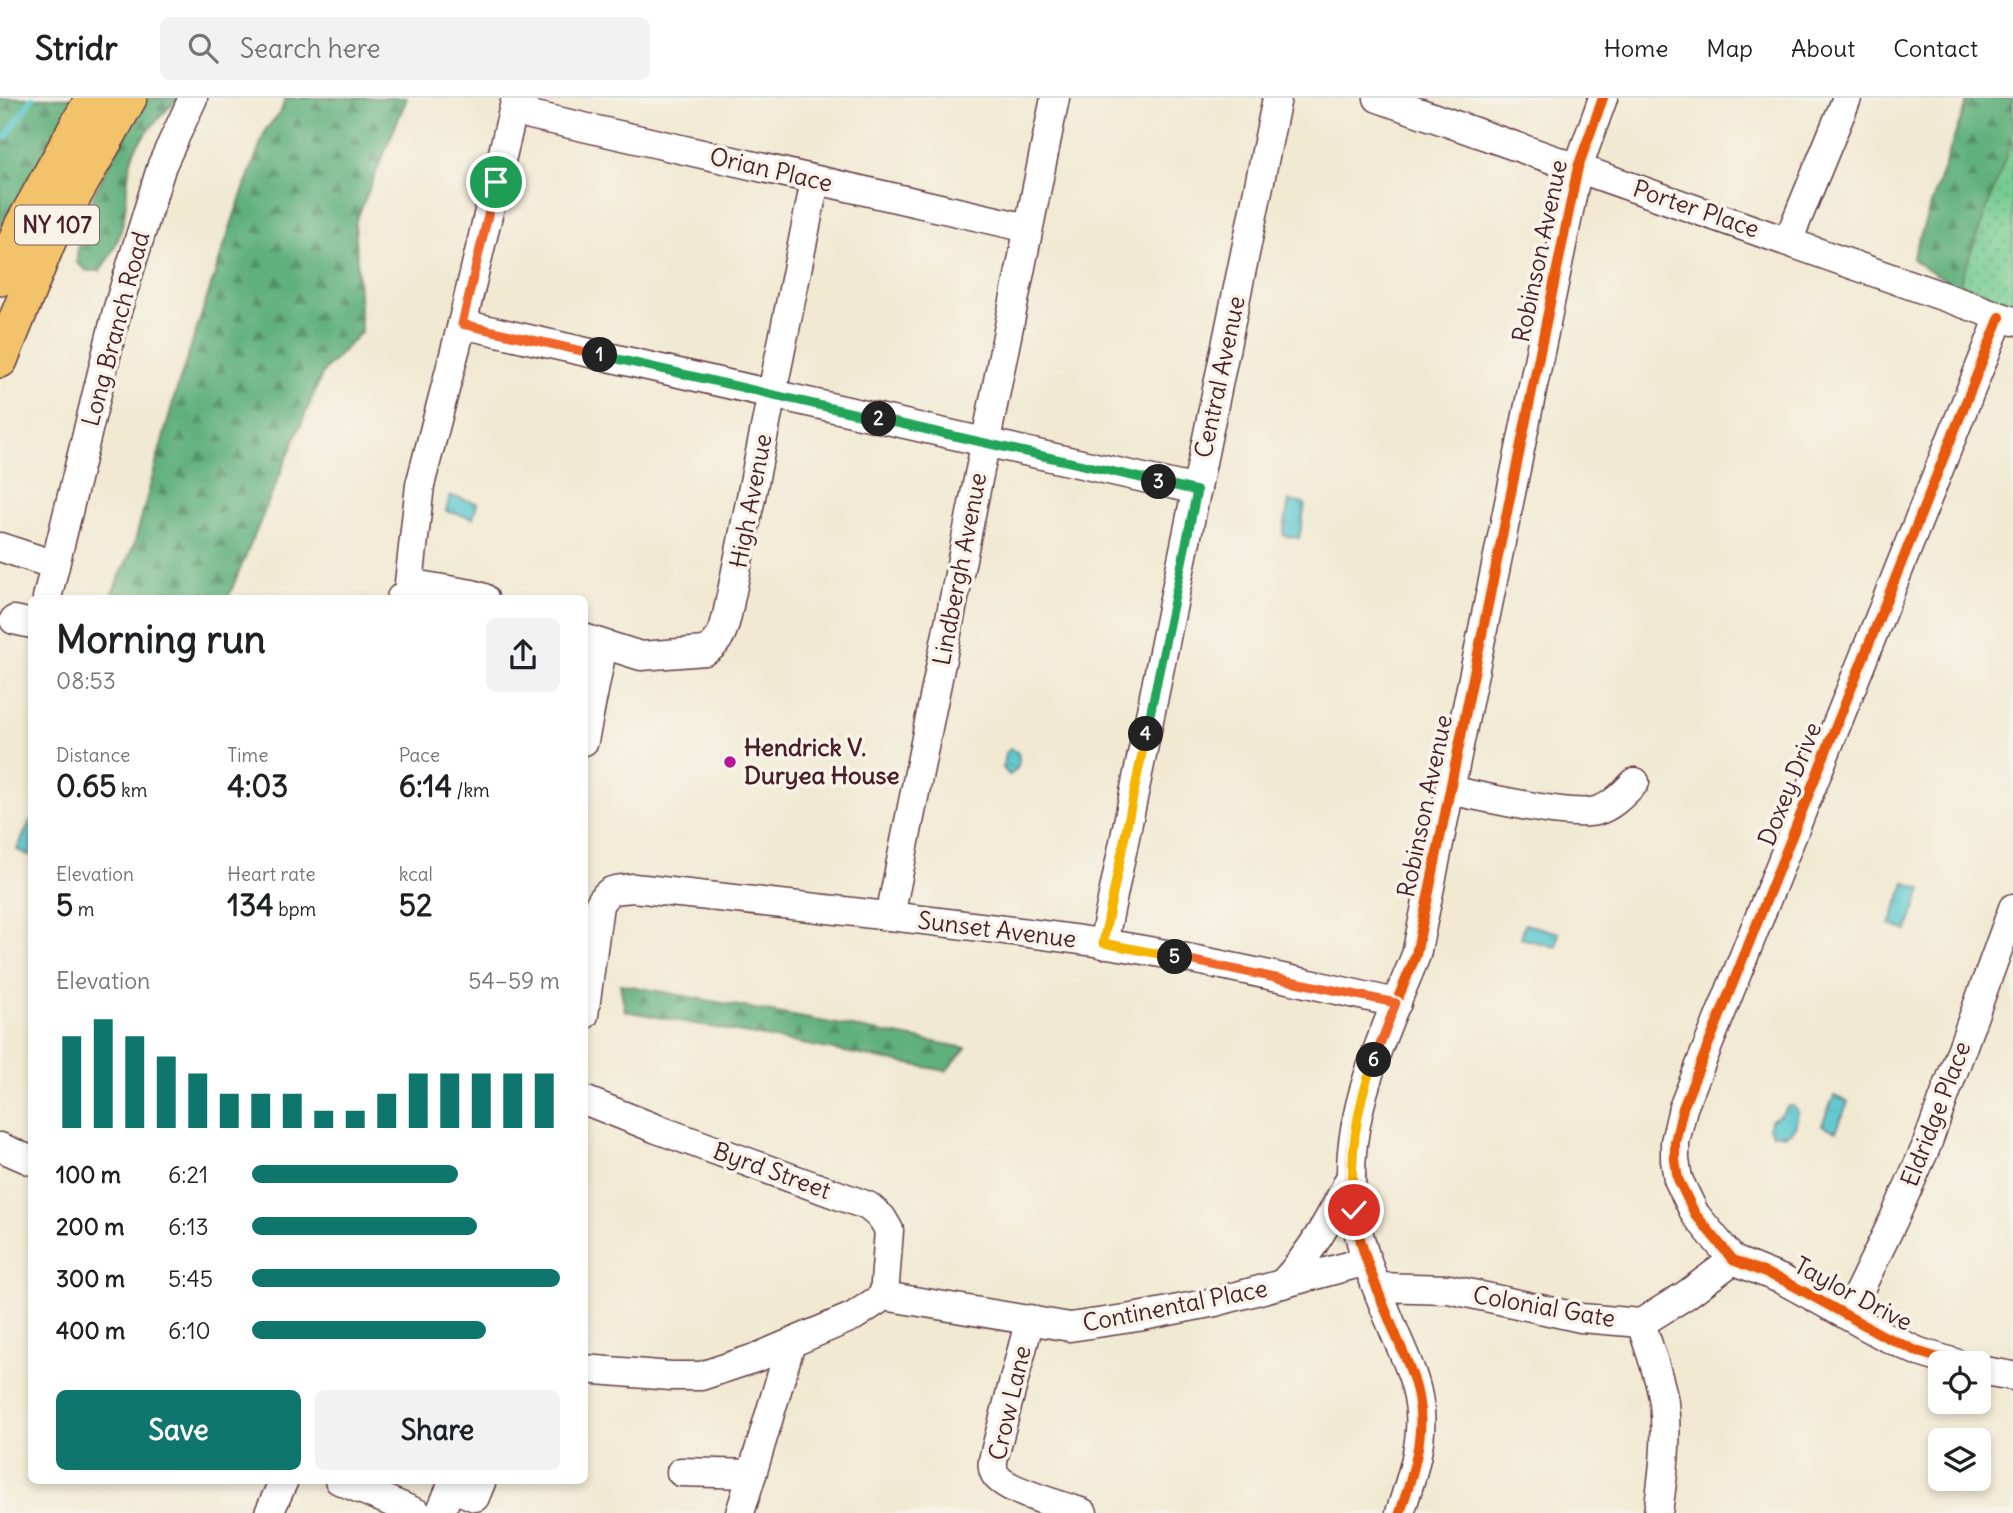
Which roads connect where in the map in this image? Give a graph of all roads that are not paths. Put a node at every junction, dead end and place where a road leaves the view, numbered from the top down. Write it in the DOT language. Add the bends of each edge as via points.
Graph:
graph roads {
  1 [pos="93,98"];
  2 [pos="129,98"];
  3 [pos="193,98"];
  4 [pos="1055,98"];
  5 [pos="1277,98"];
  6 [pos="1378,98"];
  7 [pos="1603,98"];
  8 [pos="1847,98"];
  9 [pos="515,104"];
  10 [pos="1578,167"];
  11 [pos="815,181"];
  12 [pos="1028,228"];
  13 [pos="1788,241"];
  14 [pos="0,278"];
  15 [pos="2006,319"];
  16 [pos="462,324"];
  17 [pos="0,360"];
  18 [pos="772,394"];
  19 [pos="985,443"];
  20 [pos="1197,491"];
  21 [pos="0,547"];
  22 [pos="55,565"];
  23 [pos="48,595"];
  24 [pos="404,595"];
  25 [pos="475,595"];
  26 [pos="594,642"];
  27 [pos="588,701"];
  28 [pos="1635,782"];
  29 [pos="1449,790"];
  30 [pos="2013,908"];
  31 [pos="890,916"];
  32 [pos="1103,943"];
  33 [pos="588,986"];
  34 [pos="1396,1003"];
  35 [pos="588,1102"];
  36 [pos="0,1147"];
  37 [pos="28,1159"];
  38 [pos="1350,1176"];
  39 [pos="1733,1260"];
  40 [pos="1367,1261"];
  41 [pos="1282,1284"];
  42 [pos="1377,1287"];
  43 [pos="884,1296"];
  44 [pos="1848,1314"];
  45 [pos="1030,1319"];
  46 [pos="1641,1323"];
  47 [pos="791,1343"];
  48 [pos="1928,1355"];
  49 [pos="588,1369"];
  50 [pos="1991,1372"];
  51 [pos="2013,1376"];
  52 [pos="681,1472"];
  53 [pos="752,1474"];
  54 [pos="282,1484"];
  55 [pos="348,1484"];
  56 [pos="452,1484"];
  57 [pos="480,1484"];
  58 [pos="1078,1512"];
  59 [pos="269,1513"];
  60 [pos="417,1513"];
  61 [pos="440,1513"];
  62 [pos="740,1513"];
  63 [pos="1400,1513"];
  64 [pos="1658,1513"];
  1 -- 14 [label="main road, NY 107" via="22,226"];
  2 -- 17 [label="main road, NY 107" via="49,239"];
  3 -- 22 [label="street, Long Branch Road" via="162,165 117,311"];
  4 -- 12 [label="street, Lindbergh Avenue"];
  5 -- 20 [label="street, Central Avenue"];
  6 -- 10 [label="street, Porter Place"];
  7 -- 10 [label="street, Robinson Avenue"];
  8 -- 13 [label="street"];
  9 -- 11 [label="street, Orian Place"];
  9 -- 16 [label="street"];
  10 -- 13 [label="street, Porter Place"];
  10 -- 29 [label="street, Robinson Avenue"];
  11 -- 12 [label="street, Orian Place"];
  11 -- 18 [label="street, High Avenue"];
  12 -- 19 [label="street, Lindbergh Avenue"];
  13 -- 15 [label="street, Porter Place"];
  15 -- 39 [label="street, Doxey Drive" via="1683,1108 1675,1142 1678,1179 1695,1214"];
  16 -- 18 [label="street"];
  16 -- 24 [label="street" via="420,485"];
  18 -- 19 [label="street"];
  18 -- 26 [label="street, High Avenue" via="721,636 705,651 641,656"];
  19 -- 20 [label="street"];
  19 -- 31 [label="street, Lindbergh Avenue"];
  20 -- 32 [label="street, Central Avenue"];
  21 -- 22 [label="street"];
  22 -- 23 [label="street, Long Branch Road"];
  24 -- 25 [label="street" via="425,586"];
  26 -- 27 [label="street"];
  28 -- 29 [label="street" via="1604,808 1580,813"];
  29 -- 34 [label="street, Robinson Avenue" via="1416,955"];
  30 -- 44 [label="street, Eldridge Place" via="1926,1147"];
  31 -- 32 [label="street, Sunset Avenue"];
  31 -- 33 [label="street, Sunset Avenue" via="634,888 612,890 599,905"];
  32 -- 34 [label="street, Sunset Avenue"];
  34 -- 38 [label="street, Robinson Avenue" via="1359,1108"];
  35 -- 43 [label="street, Byrd Street" via="868,1206 889,1230"];
  36 -- 37 [label="street"];
  38 -- 40 [label="street, Robinson Avenue"];
  38 -- 41 [label="street, Continental Place" via="1323,1231"];
  39 -- 44 [label="street, Taylor Drive"];
  39 -- 46 [label="street, Colonial Gate"];
  40 -- 41 [label="street, Continental Place"];
  40 -- 42 [label="street, Robinson Avenue"];
  41 -- 45 [label="street, Continental Place" via="1215,1302 1070,1327"];
  42 -- 46 [label="street, Colonial Gate" via="1449,1289 1581,1318"];
  42 -- 63 [label="street, Robinson Avenue" via="1414,1379 1420,1406 1418,1441"];
  43 -- 45 [label="street, Continental Place"];
  43 -- 47 [label="street" via="854,1316"];
  44 -- 48 [label="street, Taylor Drive"];
  45 -- 58 [label="street, Crow Lane" via="992,1465 997,1478 1009,1486"];
  46 -- 64 [label="street" via="1664,1403 1666,1455"];
  47 -- 49 [label="street" via="701,1376"];
  47 -- 53 [label="street"];
  50 -- 51 [label="street"];
  52 -- 53 [label="street"];
  53 -- 62 [label="street"];
  54 -- 59 [label="street"];
  55 -- 60 [label="street"];
  56 -- 57 [label="street" via="475,1497"];
  56 -- 61 [label="street"];
}
